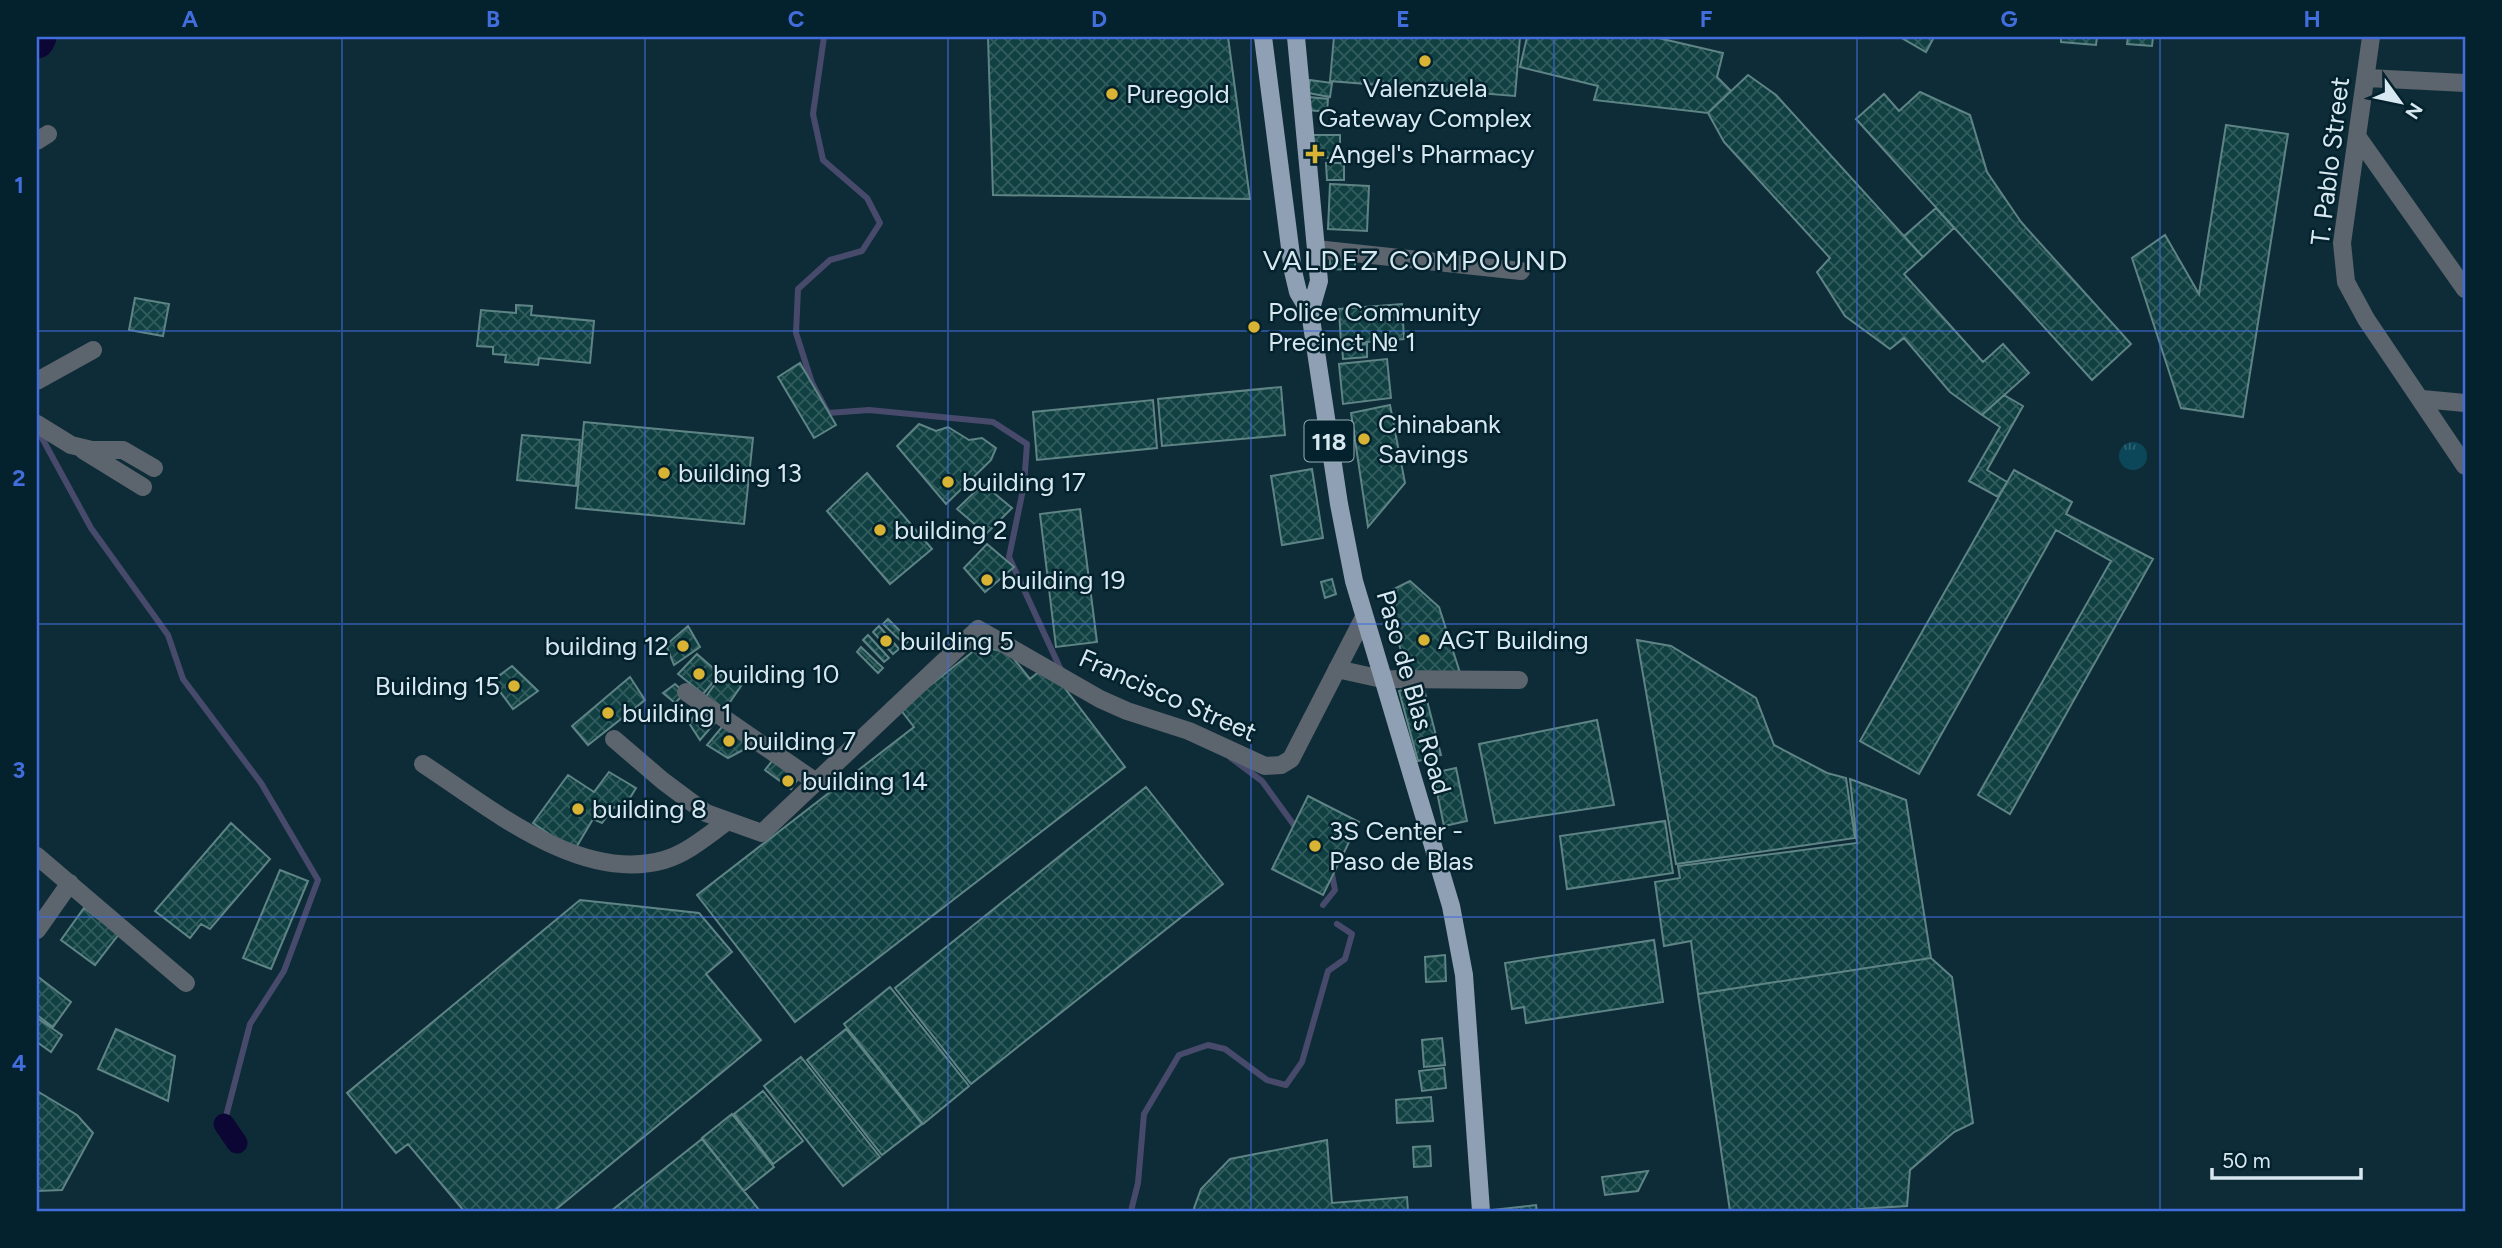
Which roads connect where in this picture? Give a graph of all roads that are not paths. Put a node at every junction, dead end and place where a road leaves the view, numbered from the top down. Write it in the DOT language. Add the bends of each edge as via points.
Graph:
graph roads {
  1 [pos="1263,37"];
  2 [pos="1296,37"];
  3 [pos="2371,37"];
  4 [pos="2367,78"];
  5 [pos="2465,83"];
  6 [pos="2359,139"];
  7 [pos="1316,249"];
  8 [pos="1521,271"];
  9 [pos="2465,289"];
  10 [pos="1310,312"];
  11 [pos="93,350"];
  12 [pos="37,382"];
  13 [pos="2422,399"];
  14 [pos="2465,403"];
  15 [pos="37,424"];
  16 [pos="80,448"];
  17 [pos="2465,466"];
  18 [pos="154,468"];
  19 [pos="143,487"];
  20 [pos="1364,617"];
  21 [pos="1337,669"];
  22 [pos="1382,679"];
  23 [pos="1519,680"];
  24 [pos="687,692"];
  25 [pos="614,739"];
  26 [pos="423,764"];
  27 [pos="816,782"];
  28 [pos="728,821"];
  29 [pos="37,856"];
  30 [pos="71,883"];
  31 [pos="37,930"];
  32 [pos="186,983"];
  33 [pos="1480,1211"];
  1 -- 10 [label="main road, Paso de Blas Road / 118" via="1293,271"];
  2 -- 7 [label="main road, Paso de Blas Road / 118"];
  3 -- 4 [label="street, T. Pablo Street"];
  4 -- 5 [label="street"];
  4 -- 6 [label="street, T. Pablo Street"];
  6 -- 9 [label="street"];
  6 -- 13 [label="street, T. Pablo Street" via="2342,243 2346,282"];
  7 -- 8 [label="street"];
  7 -- 10 [label="main road, Paso de Blas Road / 118" via="1319,281"];
  10 -- 20 [label="main road, Paso de Blas Road / 118" via="1339,504"];
  11 -- 12 [label="street"];
  13 -- 14 [label="street"];
  13 -- 17 [label="street, T. Pablo Street"];
  15 -- 16 [label="street"];
  16 -- 18 [label="street" via="123,450"];
  16 -- 19 [label="street"];
  20 -- 21 [label="street, Francisco Street"];
  20 -- 22 [label="main road, Paso de Blas Road / 118"];
  21 -- 22 [label="street"];
  21 -- 27 [label="street, Francisco Street" via="1290,759 1265,766 1189,730 1100,699 978,629"];
  22 -- 23 [label="street"];
  22 -- 33 [label="main road, Paso de Blas Road / 118" via="1451,906 1464,975"];
  24 -- 27 [label="street"];
  25 -- 28 [label="street" via="706,813"];
  26 -- 28 [label="street" via="515,824 590,861 663,860 684,852"];
  27 -- 28 [label="street, Francisco Street" via="762,833"];
  29 -- 30 [label="street"];
  30 -- 31 [label="street"];
  30 -- 32 [label="street"];
}
